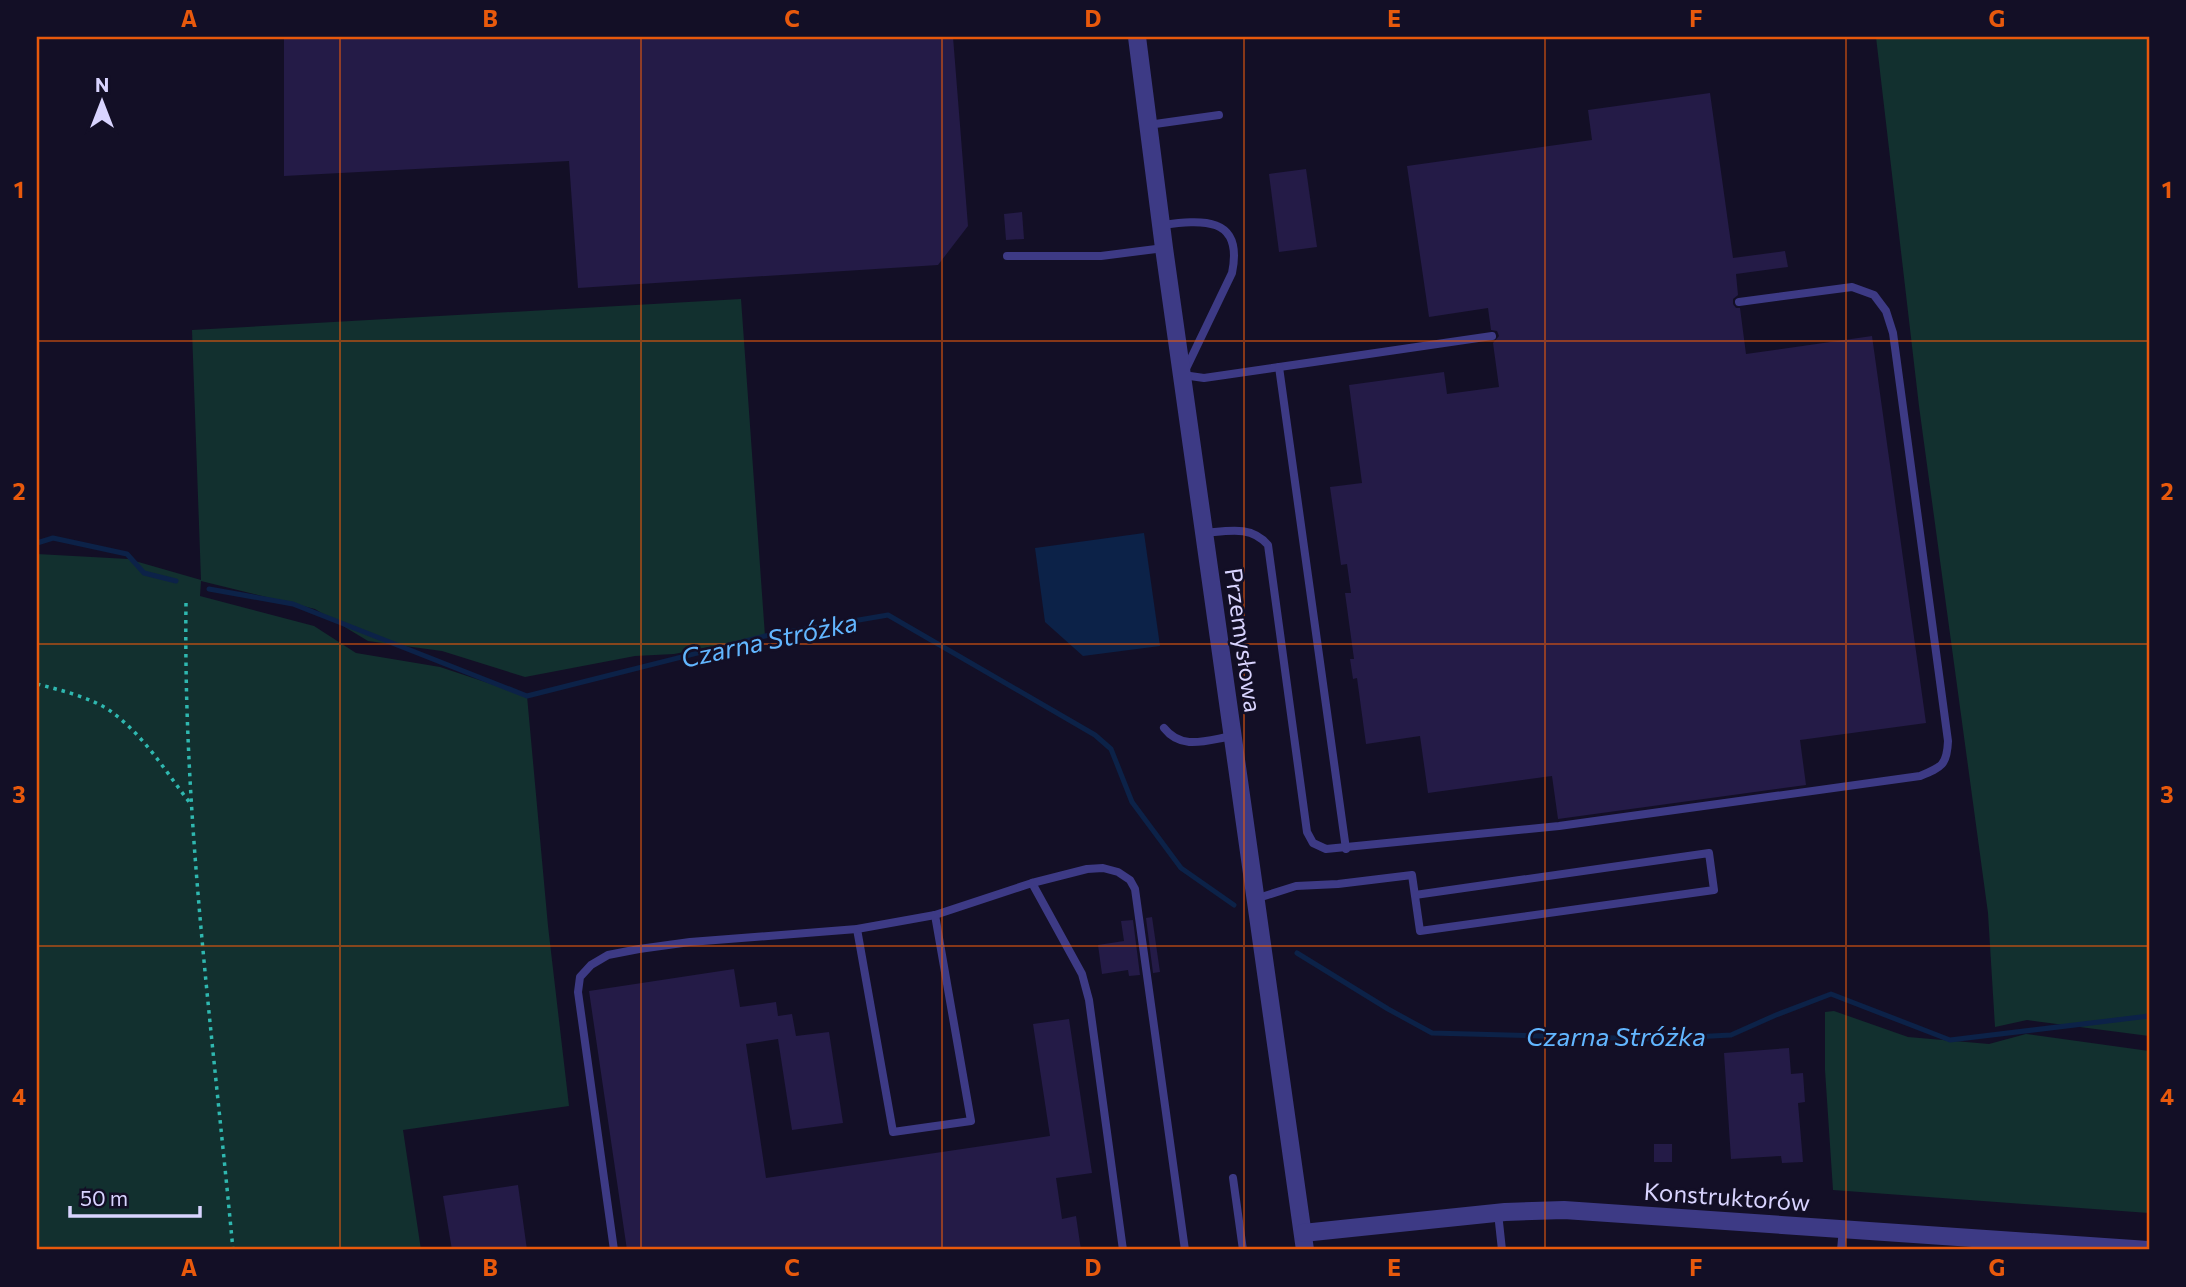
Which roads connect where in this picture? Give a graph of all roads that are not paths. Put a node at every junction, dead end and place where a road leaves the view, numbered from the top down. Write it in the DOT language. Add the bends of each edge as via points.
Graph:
graph roads {
  1 [pos="1137,37"];
  2 [pos="1219,115"];
  3 [pos="1148,125"];
  4 [pos="1161,225"];
  5 [pos="1164,248"];
  6 [pos="1007,257"];
  7 [pos="1739,302"];
  8 [pos="1492,336"];
  9 [pos="1279,366"];
  10 [pos="1183,375"];
  11 [pos="1205,533"];
  12 [pos="1164,728"];
  13 [pos="1233,736"];
  14 [pos="1346,849"];
  15 [pos="1032,883"];
  16 [pos="1415,895"];
  17 [pos="1255,899"];
  18 [pos="935,915"];
  19 [pos="858,929"];
  20 [pos="1233,1178"];
  21 [pos="1497,1213"];
  22 [pos="1843,1228"];
  23 [pos="1304,1242"];
  24 [pos="614,1250"];
  25 [pos="1123,1250"];
  26 [pos="1185,1250"];
  27 [pos="1243,1250"];
  28 [pos="1502,1250"];
  29 [pos="1841,1250"];
  30 [pos="2148,1250"];
  1 -- 3 [label="street, Przemysłowa"];
  2 -- 3 [label="lane"];
  3 -- 4 [label="street, Przemysłowa"];
  4 -- 5 [label="street, Przemysłowa"];
  4 -- 10 [label="lane" via="1207,221 1221,226 1233,248 1232,273"];
  5 -- 6 [label="lane" via="1101,256"];
  5 -- 10 [label="street, Przemysłowa"];
  7 -- 14 [label="lane" via="1852,287 1874,295 1886,311 1895,347 1947,757 1939,768 1920,776 1559,826"];
  8 -- 9 [label="lane"];
  9 -- 10 [label="lane" via="1204,378"];
  9 -- 14 [label="lane"];
  10 -- 11 [label="street, Przemysłowa"];
  11 -- 13 [label="street, Przemysłowa"];
  11 -- 14 [label="lane" via="1247,531 1260,535 1268,545 1307,832 1313,843 1326,849"];
  12 -- 13 [label="lane" via="1182,743"];
  13 -- 17 [label="street, Przemysłowa"];
  15 -- 18 [label="lane"];
  15 -- 25 [label="lane" via="1082,974 1089,1000"];
  15 -- 26 [label="lane" via="1103,868 1118,872 1135,889"];
  16 -- 16 [label="lane" via="1420,931 1714,890 1709,853"];
  16 -- 17 [label="lane" via="1412,875 1296,886"];
  17 -- 23 [label="street, Przemysłowa"];
  18 -- 19 [label="lane"];
  18 -- 19 [label="lane" via="971,1121 893,1132"];
  19 -- 24 [label="lane" via="639,948 608,955 580,977 578,992"];
  20 -- 27 [label="lane"];
  21 -- 22 [label="street, Konstruktorów" via="1564,1210"];
  21 -- 23 [label="street, Konstruktorów"];
  21 -- 28 [label="lane"];
  22 -- 29 [label="lane"];
  22 -- 30 [label="street, Konstruktorów"];
}
